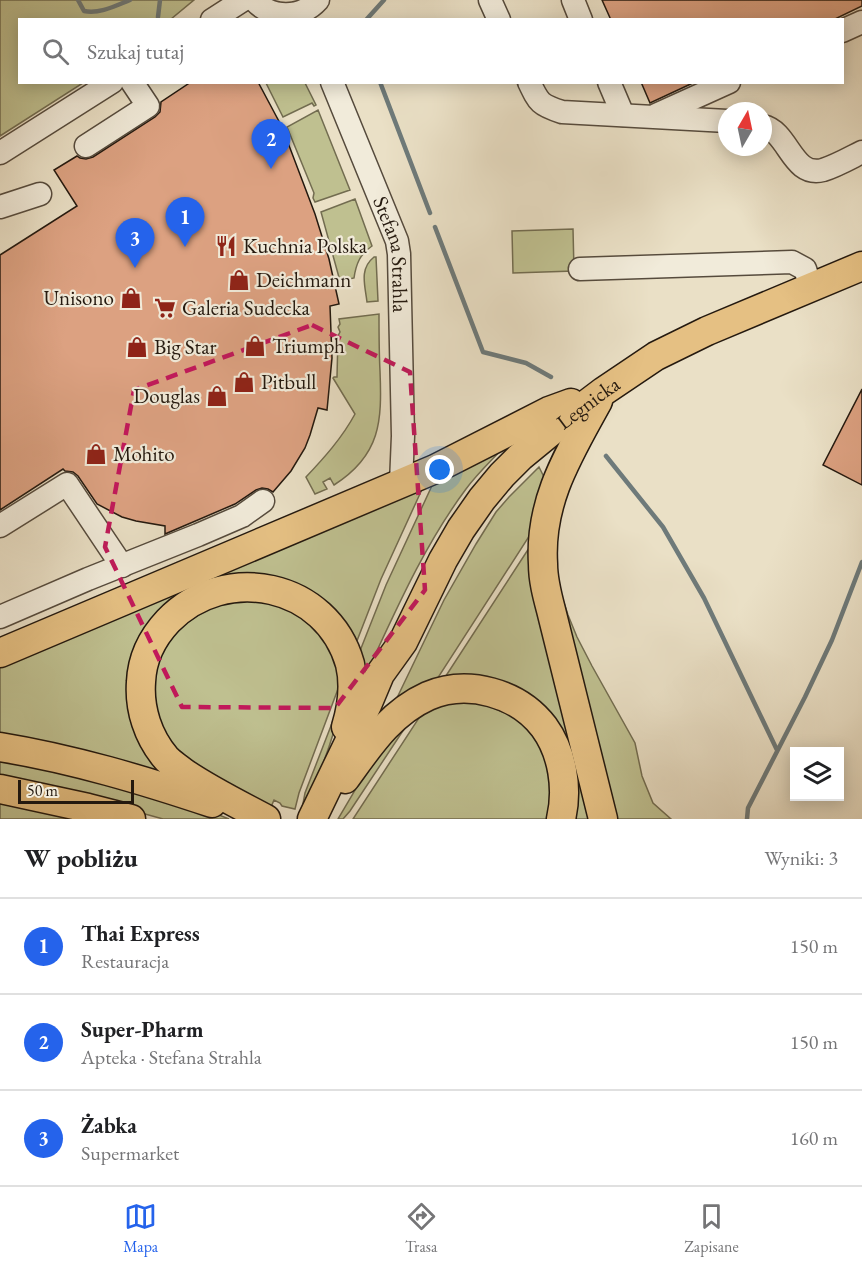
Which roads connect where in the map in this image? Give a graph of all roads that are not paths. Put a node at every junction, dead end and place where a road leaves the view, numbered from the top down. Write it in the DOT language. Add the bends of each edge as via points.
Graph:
graph roads {
  1 [pos="243,0"];
  2 [pos="255,0"];
  3 [pos="490,0"];
  4 [pos="573,0"];
  5 [pos="309,10"];
  6 [pos="215,18"];
  7 [pos="498,18"];
  8 [pos="580,18"];
  9 [pos="862,22"];
  10 [pos="844,31"];
  11 [pos="109,84"];
  12 [pos="133,84"];
  13 [pos="333,84"];
  14 [pos="530,84"];
  15 [pos="610,84"];
  16 [pos="725,84"];
  17 [pos="623,115"];
  18 [pos="654,117"];
  19 [pos="718,121"];
  20 [pos="772,130"];
  21 [pos="86,146"];
  22 [pos="862,152"];
  23 [pos="0,153"];
  24 [pos="40,194"];
  25 [pos="0,207"];
  26 [pos="862,266"];
  27 [pos="580,269"];
  28 [pos="811,287"];
  29 [pos="604,391"];
  30 [pos="403,436"];
  31 [pos="435,469"];
  32 [pos="401,483"];
  33 [pos="263,501"];
  34 [pos="0,526"];
  35 [pos="122,566"];
  36 [pos="0,617"];
  37 [pos="0,653"];
  38 [pos="0,747"];
  39 [pos="338,778"];
  40 [pos="0,789"];
  41 [pos="130,819"];
  42 [pos="264,819"];
  43 [pos="312,819"];
  44 [pos="327,819"];
  45 [pos="561,819"];
  46 [pos="603,819"];
  1 -- 6 [label="street"];
  2 -- 5 [label="street" via="279,14"];
  3 -- 7 [label="street"];
  4 -- 8 [label="street"];
  9 -- 10 [label="street"];
  11 -- 23 [label="street"];
  12 -- 21 [label="street" via="148,106"];
  13 -- 30 [label="street, Stefana Strahla" via="397,241"];
  14 -- 17 [label="street" via="537,100 550,109"];
  15 -- 17 [label="street"];
  16 -- 18 [label="street"];
  17 -- 18 [label="street"];
  18 -- 19 [label="street"];
  20 -- 22 [label="street" via="782,138 796,161 813,171 824,170"];
  24 -- 25 [label="street"];
  26 -- 28 [label="main road, Legnicka"];
  27 -- 28 [label="street" via="792,262 805,269"];
  28 -- 29 [label="main road, Legnicka" via="686,340"];
  29 -- 31 [label="main road" via="549,411"];
  29 -- 39 [label="main road, Legnicka" via="520,457 461,529 403,642 380,674"];
  29 -- 46 [label="main road" via="554,487 546,511 542,562 550,610"];
  30 -- 31 [label="street" via="418,458"];
  30 -- 32 [label="street, Stefana Strahla"];
  31 -- 32 [label="main road"];
  32 -- 37 [label="main road"];
  33 -- 35 [label="street" via="243,516"];
  34 -- 35 [label="street" via="67,484"];
  35 -- 36 [label="street"];
  38 -- 42 [label="main road" via="93,766"];
  39 -- 42 [label="main road" via="352,684 344,649 332,628 298,600 271,589 224,589 189,603 164,625 150,646 142,667 142,711 155,742 171,763"];
  39 -- 43 [label="main road"];
  39 -- 44 [label="main road"];
  39 -- 45 [label="main road" via="391,720 411,705 440,692 488,691 526,711 543,727 556,749 564,790"];
  40 -- 41 [label="main road"];
}
